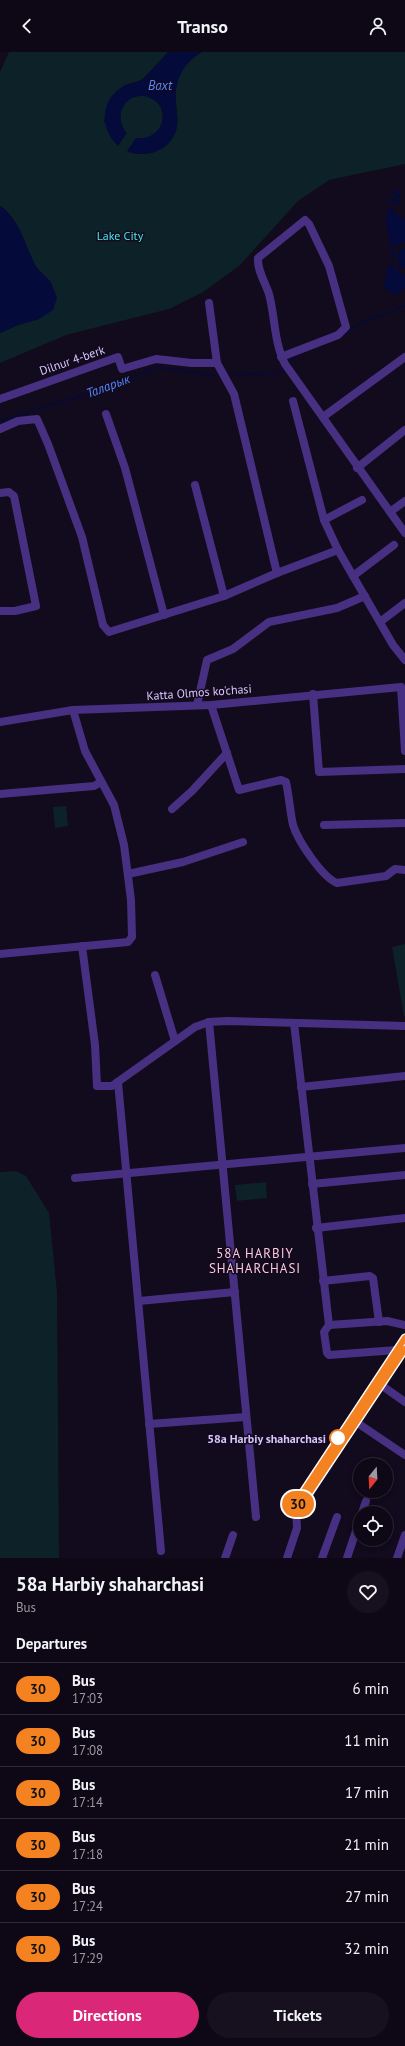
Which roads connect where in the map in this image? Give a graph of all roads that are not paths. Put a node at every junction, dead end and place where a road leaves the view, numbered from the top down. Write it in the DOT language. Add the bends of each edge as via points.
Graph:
graph roads {
  1 [pos="209,303"];
  2 [pos="405,357"];
  3 [pos="283,360"];
  4 [pos="217,363"];
  5 [pos="0,399"];
  6 [pos="293,401"];
  7 [pos="106,414"];
  8 [pos="323,416"];
  9 [pos="0,429"];
  10 [pos="405,430"];
  11 [pos="357,468"];
  12 [pos="195,485"];
  13 [pos="0,493"];
  14 [pos="362,500"];
  15 [pos="405,501"];
  16 [pos="390,512"];
  17 [pos="324,520"];
  18 [pos="405,533"];
  19 [pos="394,545"];
  20 [pos="338,550"];
  21 [pos="277,573"];
  22 [pos="353,576"];
  23 [pos="224,596"];
  24 [pos="365,596"];
  25 [pos="405,603"];
  26 [pos="0,611"];
  27 [pos="164,615"];
  28 [pos="380,622"];
  29 [pos="405,660"];
  30 [pos="403,685"];
  31 [pos="313,694"];
  32 [pos="197,705"];
  33 [pos="211,705"];
  34 [pos="73,710"];
  35 [pos="0,722"];
  36 [pos="405,751"];
  37 [pos="227,753"];
  38 [pos="405,769"];
  39 [pos="101,782"];
  40 [pos="0,794"];
  41 [pos="172,809"];
  42 [pos="405,823"];
  43 [pos="324,825"];
  44 [pos="243,842"];
  45 [pos="405,870"];
  46 [pos="128,874"];
  47 [pos="82,946"];
  48 [pos="0,954"];
  49 [pos="155,975"];
  50 [pos="209,1022"];
  51 [pos="294,1023"];
  52 [pos="405,1026"];
  53 [pos="174,1041"];
  54 [pos="405,1076"];
  55 [pos="118,1082"];
  56 [pos="301,1086"];
  57 [pos="405,1148"];
  58 [pos="309,1156"];
  59 [pos="222,1164"];
  60 [pos="127,1173"];
  61 [pos="405,1175"];
  62 [pos="75,1178"];
  63 [pos="312,1184"];
  64 [pos="405,1218"];
  65 [pos="316,1228"];
  66 [pos="323,1281"];
  67 [pos="235,1292"];
  68 [pos="139,1301"];
  69 [pos="379,1322"];
  70 [pos="405,1324"];
  71 [pos="329,1325"];
  72 [pos="405,1338"];
  73 [pos="401,1350"];
  74 [pos="381,1385"];
  75 [pos="405,1402"];
  76 [pos="246,1417"];
  77 [pos="356,1422"];
  78 [pos="149,1424"];
  79 [pos="405,1455"];
  80 [pos="366,1500"];
  81 [pos="364,1506"];
  82 [pos="296,1508"];
  83 [pos="256,1517"];
  84 [pos="337,1517"];
  85 [pos="233,1535"];
  86 [pos="405,1535"];
  87 [pos="353,1540"];
  88 [pos="161,1551"];
  89 [pos="225,1558"];
  90 [pos="287,1558"];
  91 [pos="322,1558"];
  92 [pos="347,1558"];
  93 [pos="397,1558"];
  1 -- 4 [label="street"];
  2 -- 8 [label="street"];
  3 -- 3 [label="street" via="269,292 258,258 305,220 330,266 346,327 338,335"];
  3 -- 8 [label="street"];
  4 -- 5 [label="street, Dilnur 4-berk" via="156,359 122,369 118,357"];
  4 -- 21 [label="street" via="234,394"];
  6 -- 17 [label="street"];
  7 -- 27 [label="street" via="125,468"];
  8 -- 11 [label="street"];
  9 -- 27 [label="street" via="18,421 37,419 82,537 102,625 109,632"];
  10 -- 11 [label="street"];
  11 -- 16 [label="street"];
  12 -- 23 [label="street"];
  13 -- 26 [label="street" via="9,492 14,496 36,606 15,611"];
  14 -- 17 [label="street"];
  15 -- 16 [label="street"];
  16 -- 18 [label="street"];
  17 -- 20 [label="street"];
  19 -- 22 [label="street"];
  20 -- 21 [label="street"];
  20 -- 22 [label="street"];
  21 -- 23 [label="street"];
  22 -- 24 [label="street"];
  23 -- 27 [label="street"];
  24 -- 28 [label="street"];
  24 -- 32 [label="street" via="337,608 269,622 233,649 206,660"];
  25 -- 28 [label="street"];
  28 -- 29 [label="street"];
  30 -- 31 [label="street, Katta Olmos ko'chasi"];
  30 -- 36 [label="street"];
  31 -- 33 [label="street, Katta Olmos ko'chasi"];
  31 -- 38 [label="street" via="319,772"];
  32 -- 33 [label="street, Katta Olmos ko'chasi"];
  32 -- 34 [label="street, Katta Olmos ko'chasi"];
  33 -- 37 [label="street"];
  34 -- 35 [label="street, Katta Olmos ko'chasi"];
  34 -- 39 [label="street" via="86,751"];
  37 -- 41 [label="street"];
  37 -- 45 [label="street" via="239,790 281,780 286,782 294,826 316,866 333,881 338,883 386,876 395,870"];
  39 -- 40 [label="street" via="94,786"];
  39 -- 46 [label="street" via="114,805"];
  42 -- 43 [label="street"];
  44 -- 46 [label="street" via="183,862"];
  46 -- 47 [label="street" via="132,900 132,937 128,942"];
  47 -- 48 [label="street"];
  47 -- 55 [label="street" via="95,1045 97,1086 112,1086"];
  49 -- 53 [label="street"];
  50 -- 51 [label="street"];
  50 -- 53 [label="street" via="195,1027"];
  50 -- 59 [label="street"];
  51 -- 52 [label="street"];
  51 -- 56 [label="street"];
  53 -- 55 [label="street"];
  54 -- 56 [label="street"];
  55 -- 60 [label="street"];
  56 -- 58 [label="street"];
  57 -- 58 [label="street"];
  58 -- 59 [label="street"];
  58 -- 63 [label="street"];
  59 -- 60 [label="street"];
  59 -- 67 [label="street"];
  60 -- 62 [label="street"];
  60 -- 68 [label="street"];
  61 -- 63 [label="street"];
  63 -- 65 [label="street"];
  64 -- 65 [label="street"];
  65 -- 66 [label="street"];
  66 -- 69 [label="street" via="370,1276 373,1278"];
  66 -- 71 [label="street"];
  67 -- 68 [label="street"];
  67 -- 76 [label="street"];
  68 -- 78 [label="street"];
  69 -- 70 [label="street"];
  69 -- 71 [label="street"];
  71 -- 73 [label="street" via="324,1332 326,1353 329,1355"];
  72 -- 73 [label="street"];
  73 -- 74 [label="street"];
  73 -- 82 [label="street" via="331,1449 298,1500"];
  74 -- 75 [label="street"];
  74 -- 77 [label="street"];
  76 -- 78 [label="street"];
  76 -- 83 [label="street"];
  77 -- 79 [label="street"];
  77 -- 82 [label="street" via="303,1502"];
  78 -- 88 [label="street"];
  80 -- 81 [label="street"];
  82 -- 90 [label="street" via="297,1528"];
  84 -- 91 [label="street"];
  85 -- 89 [label="street"];
  86 -- 93 [label="street"];
  87 -- 92 [label="street"];
}
